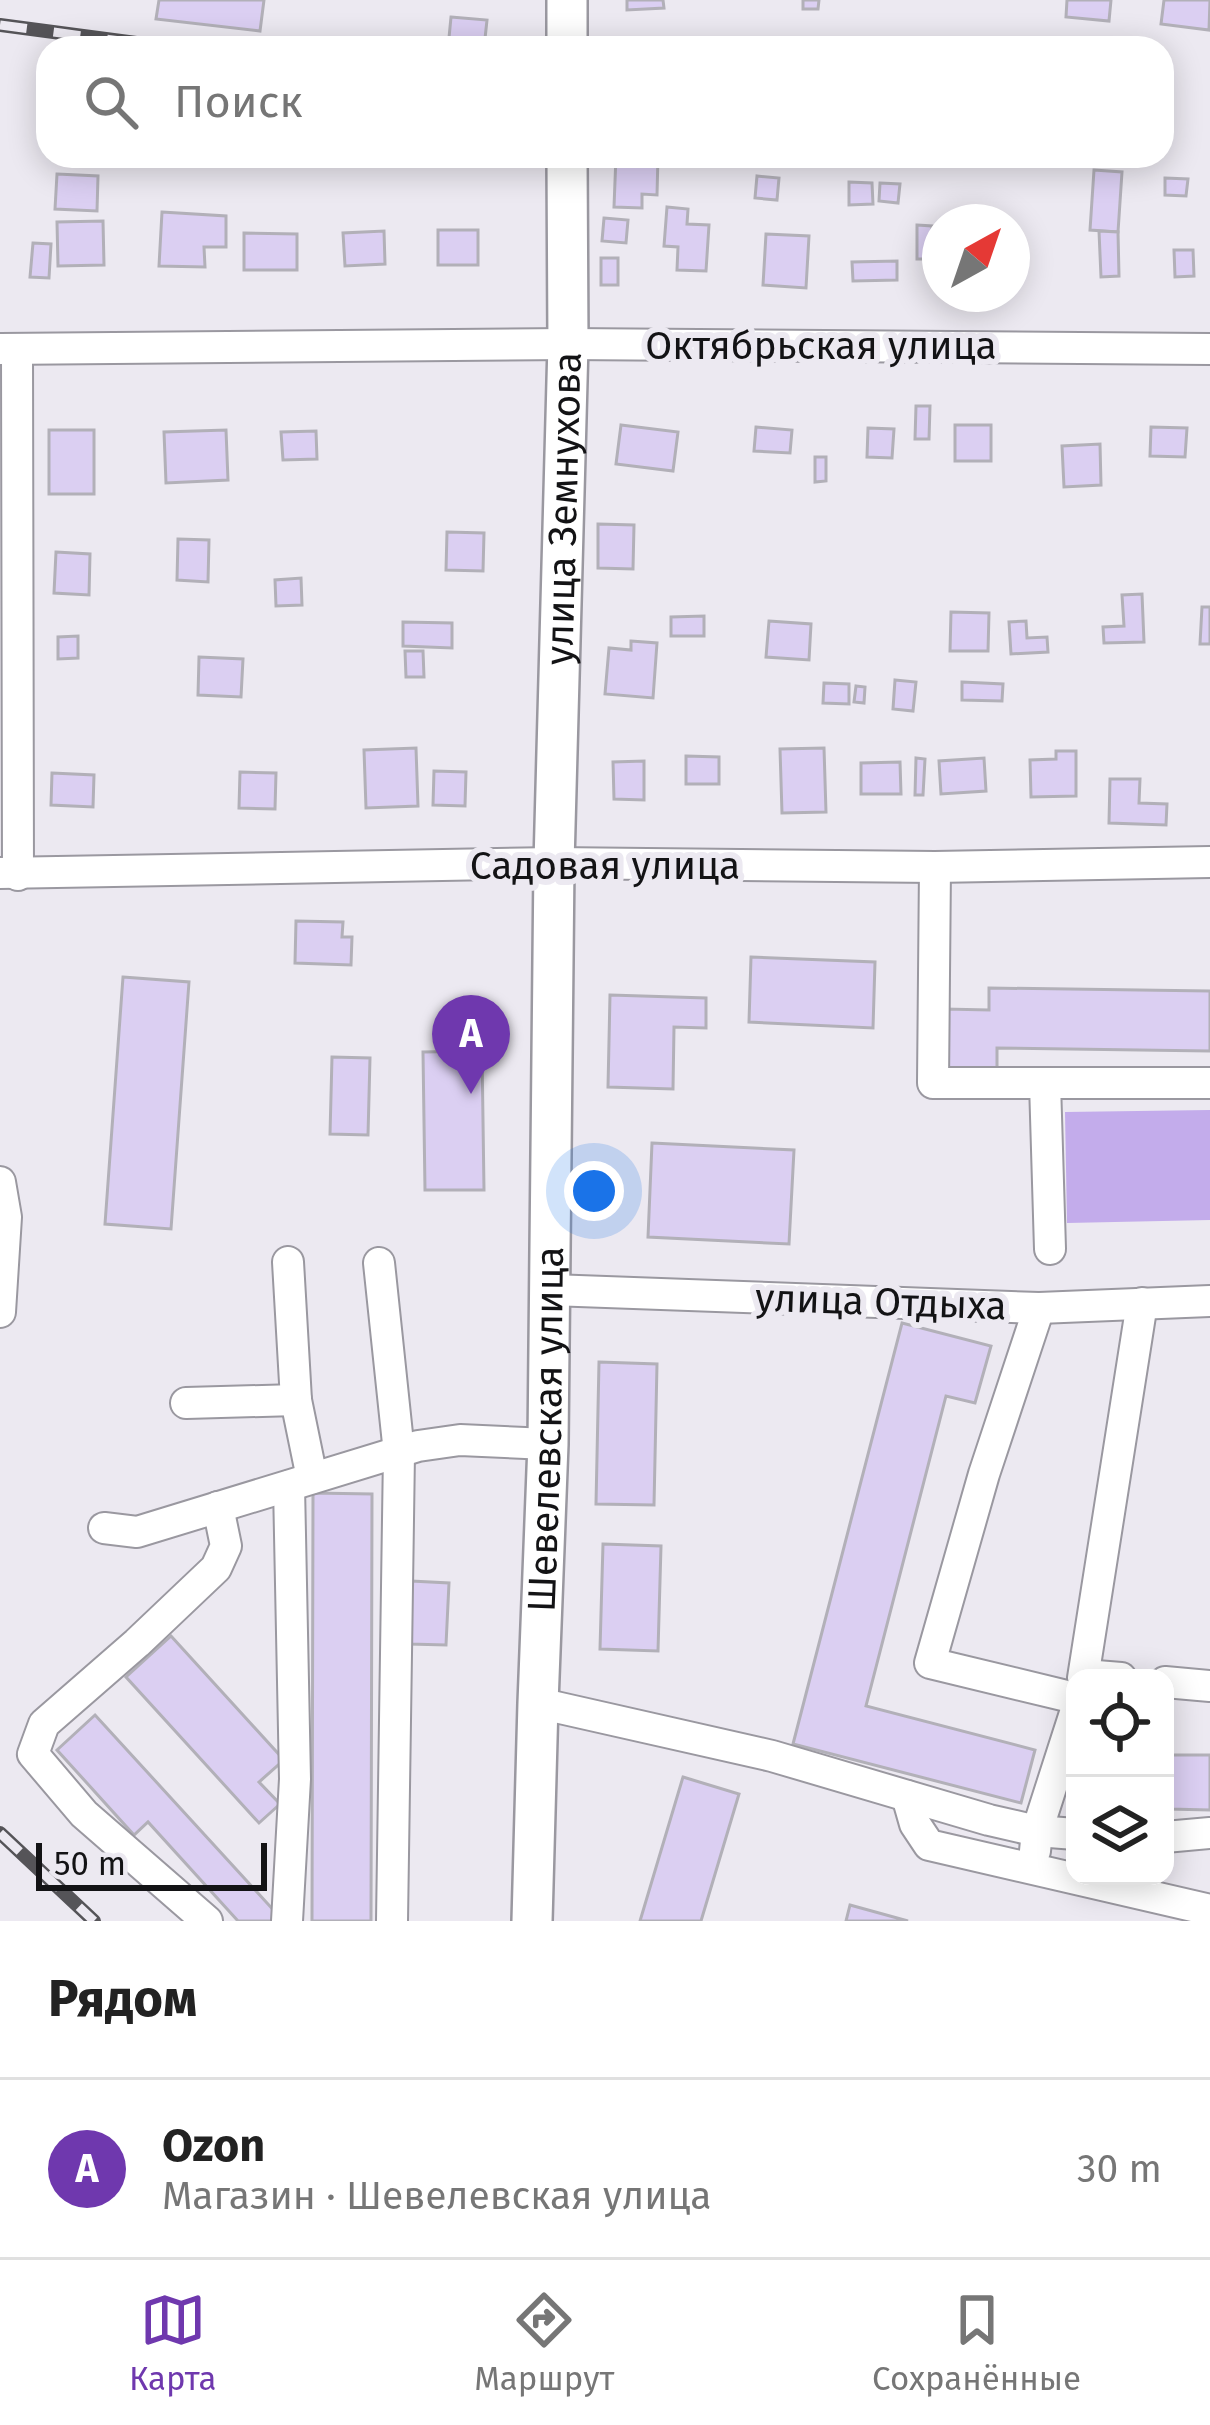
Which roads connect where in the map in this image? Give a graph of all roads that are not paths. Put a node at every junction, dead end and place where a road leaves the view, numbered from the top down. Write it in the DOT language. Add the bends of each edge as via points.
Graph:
graph roads {
  1 [pos="567,0"];
  2 [pos="567,36"];
  3 [pos="567,168"];
  4 [pos="568,344"];
  5 [pos="1210,349"];
  6 [pos="8,350"];
  7 [pos="1210,862"];
  8 [pos="554,863"];
  9 [pos="935,867"];
  10 [pos="9,874"];
  11 [pos="1045,1083"];
  12 [pos="1210,1083"];
  13 [pos="0,1183"];
  14 [pos="1050,1249"];
  15 [pos="288,1262"];
  16 [pos="380,1263"];
  17 [pos="551,1290"];
  18 [pos="1210,1301"];
  19 [pos="1142,1303"];
  20 [pos="1039,1308"];
  21 [pos="0,1312"];
  22 [pos="296,1400"];
  23 [pos="185,1403"];
  24 [pos="548,1444"];
  25 [pos="399,1453"];
  26 [pos="301,1482"];
  27 [pos="218,1507"];
  28 [pos="104,1528"];
  29 [pos="1082,1669"];
  30 [pos="1066,1681"];
  31 [pos="1174,1683"];
  32 [pos="1210,1686"];
  33 [pos="538,1703"];
  34 [pos="1066,1741"];
  35 [pos="907,1796"];
  36 [pos="1037,1831"];
  37 [pos="1066,1833"];
  38 [pos="1210,1833"];
  39 [pos="1174,1836"];
  40 [pos="1033,1868"];
  41 [pos="1210,1910"];
  42 [pos="207,1921"];
  43 [pos="287,1921"];
  44 [pos="392,1921"];
  45 [pos="532,1921"];
  1 -- 2 [label="main road"];
  3 -- 4 [label="main road, улица Земнухова"];
  4 -- 5 [label="street, Октябрьская улица"];
  4 -- 6 [label="street, Октябрьская улица"];
  4 -- 8 [label="main road, улица Земнухова"];
  6 -- 10 [label="street"];
  7 -- 9 [label="street, Садовая улица"];
  8 -- 9 [label="street, Садовая улица"];
  8 -- 10 [label="street, Садовая улица"];
  8 -- 17 [label="main road, Шевелевская улица"];
  9 -- 11 [label="street" via="933,1083"];
  11 -- 12 [label="street"];
  11 -- 14 [label="street"];
  13 -- 21 [label="street"];
  15 -- 22 [label="street"];
  16 -- 25 [label="street"];
  17 -- 20 [label="street, улица Отдыха"];
  17 -- 24 [label="main road, Шевелевская улица"];
  18 -- 19 [label="street, улица Отдыха"];
  19 -- 20 [label="street, улица Отдыха"];
  19 -- 29 [label="street"];
  20 -- 30 [label="street" via="930,1663"];
  22 -- 23 [label="street"];
  22 -- 26 [label="street"];
  24 -- 25 [label="street" via="460,1440"];
  24 -- 33 [label="main road, Шевелевская улица"];
  25 -- 26 [label="street"];
  25 -- 44 [label="street"];
  26 -- 27 [label="street"];
  26 -- 43 [label="street"];
  27 -- 28 [label="street" via="137,1532"];
  27 -- 42 [label="street" via="226,1546 216,1568 44,1724 33,1754 84,1814"];
  31 -- 32 [label="street"];
  33 -- 35 [label="street"];
  33 -- 45 [label="main road, Шевелевская улица"];
  34 -- 36 [label="street"];
  35 -- 36 [label="street"];
  35 -- 40 [label="street" via="929,1845"];
  36 -- 37 [label="street"];
  36 -- 40 [label="street"];
  38 -- 39 [label="street"];
  40 -- 41 [label="street"];
}
